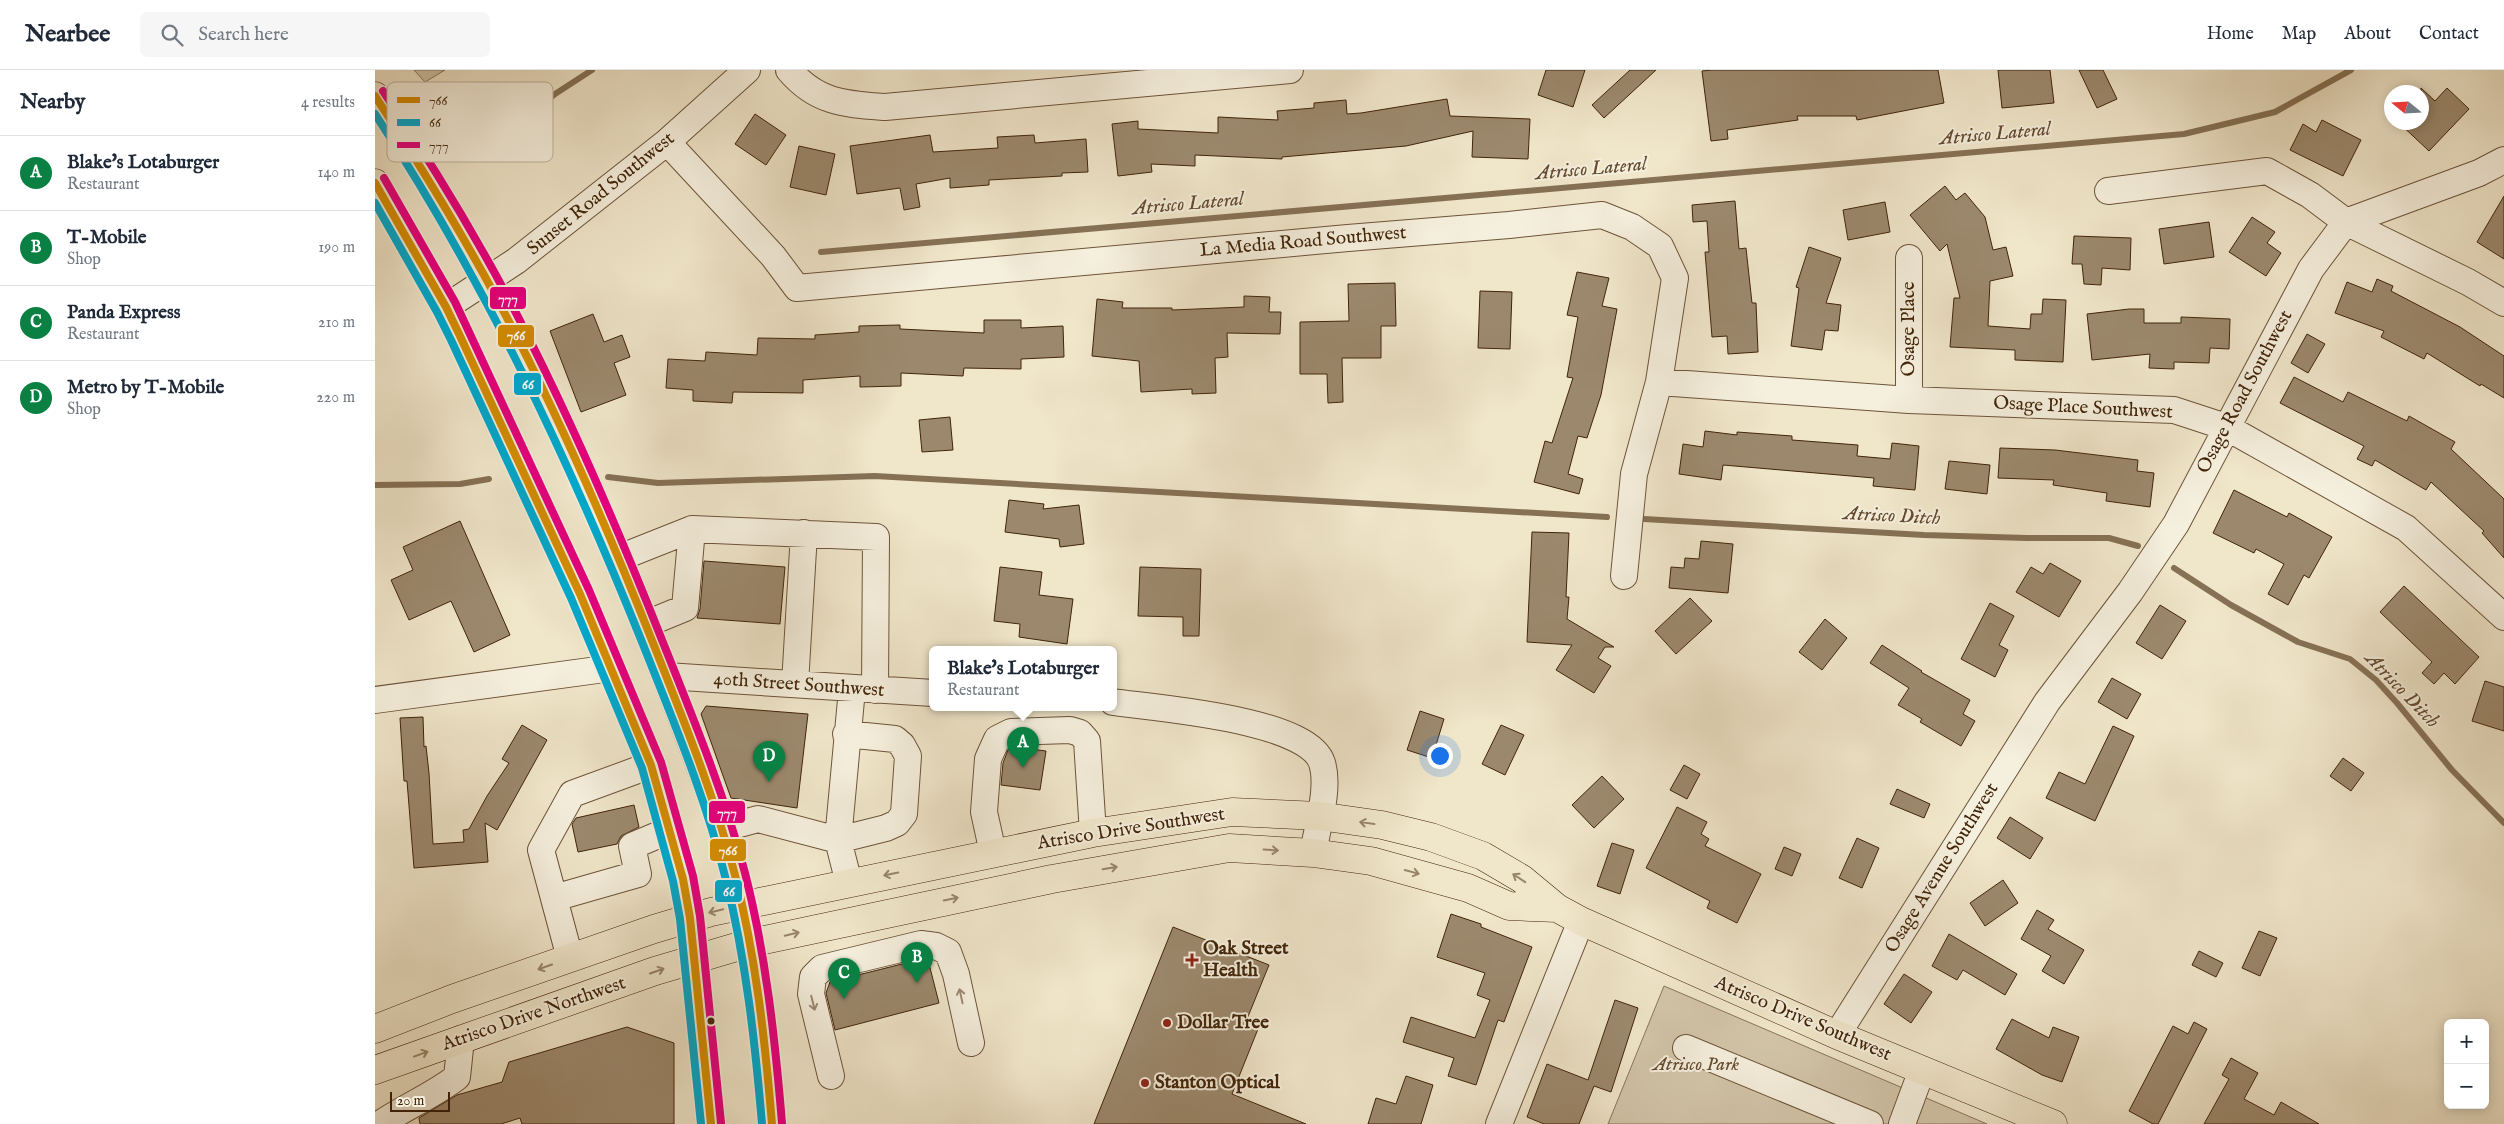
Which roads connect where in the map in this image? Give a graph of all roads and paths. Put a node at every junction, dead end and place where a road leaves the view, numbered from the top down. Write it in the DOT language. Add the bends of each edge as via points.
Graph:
graph roads {
  1 [pos="747,70"];
  2 [pos="789,70"];
  3 [pos="1290,70"];
  4 [pos="1259,71"];
  5 [pos="375,96"];
  6 [pos="387,115"];
  7 [pos="667,142"];
  8 [pos="2504,160"];
  9 [pos="417,162"];
  10 [pos="375,183"];
  11 [pos="2108,191"];
  12 [pos="2346,222"];
  13 [pos="1909,258"];
  14 [pos="487,280"];
  15 [pos="2504,303"];
  16 [pos="446,307"];
  17 [pos="1659,382"];
  18 [pos="1909,400"];
  19 [pos="2226,427"];
  20 [pos="692,528"];
  21 [pos="804,534"];
  22 [pos="619,558"];
  23 [pos="1624,576"];
  24 [pos="2504,617"];
  25 [pos="646,624"];
  26 [pos="612,668"];
  27 [pos="666,676"];
  28 [pos="795,684"];
  29 [pos="863,689"];
  30 [pos="929,693"];
  31 [pos="375,700"];
  32 [pos="2047,702"];
  33 [pos="1117,703"];
  34 [pos="846,734"];
  35 [pos="651,765"];
  36 [pos="1319,816"];
  37 [pos="721,829"];
  38 [pos="670,830"];
  39 [pos="1093,833"];
  40 [pos="838,840"];
  41 [pos="993,853"];
  42 [pos="1313,853"];
  43 [pos="849,883"];
  44 [pos="553,898"];
  45 [pos="743,905"];
  46 [pos="1557,908"];
  47 [pos="690,918"];
  48 [pos="1581,921"];
  49 [pos="750,943"];
  50 [pos="570,958"];
  51 [pos="694,958"];
  52 [pos="375,1029"];
  53 [pos="1837,1035"];
  54 [pos="461,1039"];
  55 [pos="971,1043"];
  56 [pos="1686,1048"];
  57 [pos="375,1070"];
  58 [pos="1922,1070"];
  59 [pos="831,1076"];
  60 [pos="380,1124"];
  61 [pos="711,1124"];
  62 [pos="772,1124"];
  63 [pos="1499,1124"];
  64 [pos="1870,1124"];
  65 [pos="1902,1124"];
  66 [pos="2053,1124"];
  1 -- 7 [label="street, Sunset Road Southwest"];
  2 -- 4 [label="street" via="801,84 828,100 885,107"];
  3 -- 4 [label="street"];
  5 -- 6 [label="main road"];
  7 -- 14 [label="street, Sunset Road Southwest" via="516,261"];
  7 -- 17 [label="street, La Media Road Southwest" via="773,256 797,288 1328,239 1509,226 1602,215 1632,227 1660,246 1675,278"];
  8 -- 12 [label="street" via="2479,173"];
  9 -- 14 [label="main road"];
  10 -- 16 [label="main road"];
  11 -- 12 [label="street" via="2267,171 2310,195"];
  12 -- 15 [label="street"];
  12 -- 19 [label="street, Osage Road Southwest" via="2311,269"];
  13 -- 18 [label="street, Osage Place"];
  14 -- 16 [label="street, Sunset Road Southwest"];
  14 -- 22 [label="main road"];
  16 -- 26 [label="main road"];
  17 -- 18 [label="street, Osage Place Southwest"];
  17 -- 23 [label="street, La Media Road Southwest" via="1634,474"];
  18 -- 19 [label="street, Osage Place Southwest" via="2174,410"];
  19 -- 24 [label="street, Osage Place Southwest" via="2406,528"];
  19 -- 32 [label="street, Osage Road Southwest" via="2176,524 2130,592"];
  20 -- 21 [label="street"];
  20 -- 22 [label="street"];
  20 -- 25 [label="street" via="685,608"];
  21 -- 28 [label="street"];
  21 -- 29 [label="street" via="876,537"];
  22 -- 25 [label="main road"];
  25 -- 27 [label="main road"];
  26 -- 31 [label="street"];
  26 -- 35 [label="main road"];
  27 -- 28 [label="street, 40th Street Southwest"];
  27 -- 37 [label="main road"];
  28 -- 29 [label="street, 40th Street Southwest"];
  29 -- 30 [label="street, 40th Street Southwest"];
  29 -- 34 [label="street"];
  32 -- 53 [label="street, Osage Avenue Southwest"];
  33 -- 36 [label="street" via="1221,716 1290,735 1311,747 1322,761 1326,779"];
  34 -- 40 [label="street"];
  34 -- 40 [label="street" via="895,739 902,745 908,756 904,814 897,823 886,828"];
  35 -- 38 [label="main road"];
  35 -- 44 [label="street" via="572,794 541,850"];
  36 -- 39 [label="main road, Atrisco Drive Southwest" via="1232,812"];
  36 -- 42 [label="street"];
  46 -- 36 [label="main road, Atrisco Drive Southwest, one-way" via="1522,879 1483,856 1391,827"];
  37 -- 40 [label="street" via="758,819"];
  37 -- 45 [label="main road"];
  38 -- 44 [label="street" via="632,846 638,874"];
  38 -- 47 [label="main road"];
  39 -- 41 [label="main road, Atrisco Drive Southwest"];
  39 -- 41 [label="street" via="1087,741 1080,733 1070,730 1011,732 997,739 988,759 984,812"];
  40 -- 43 [label="street"];
  41 -- 43 [label="main road, Atrisco Drive Southwest, one-way"];
  42 -- 46 [label="main road, Atrisco Drive Southwest, one-way" via="1371,861 1418,873 1469,888 1509,906"];
  49 -- 42 [label="main road, Atrisco Drive Southwest, one-way" via="1052,878 1229,848"];
  43 -- 45 [label="main road, Atrisco Drive Southwest"];
  44 -- 50 [label="street"];
  45 -- 47 [label="main road, Atrisco Drive Southwest, one-way"];
  45 -- 49 [label="main road"];
  46 -- 48 [label="main road, Atrisco Drive Southwest"];
  47 -- 50 [label="main road"];
  47 -- 51 [label="main road"];
  48 -- 53 [label="main road, Atrisco Drive Southwest"];
  48 -- 63 [label="street"];
  49 -- 51 [label="main road, Atrisco Drive Southwest"];
  49 -- 62 [label="main road" via="757,978"];
  50 -- 52 [label="main road, one-way"];
  54 -- 51 [label="main road, Atrisco Drive Northwest, one-way"];
  51 -- 61 [label="main road"];
  53 -- 58 [label="main road, Atrisco Drive Southwest"];
  57 -- 54 [label="main road, Atrisco Drive Northwest, one-way"];
  54 -- 60 [label="street" via="457,1077"];
  55 -- 59 [label="street, one-way" via="948,952 921,944 822,968 813,977 811,994"];
  56 -- 64 [label="street"];
  58 -- 65 [label="street"];
  58 -- 66 [label="main road, Atrisco Drive Southwest"];
}
